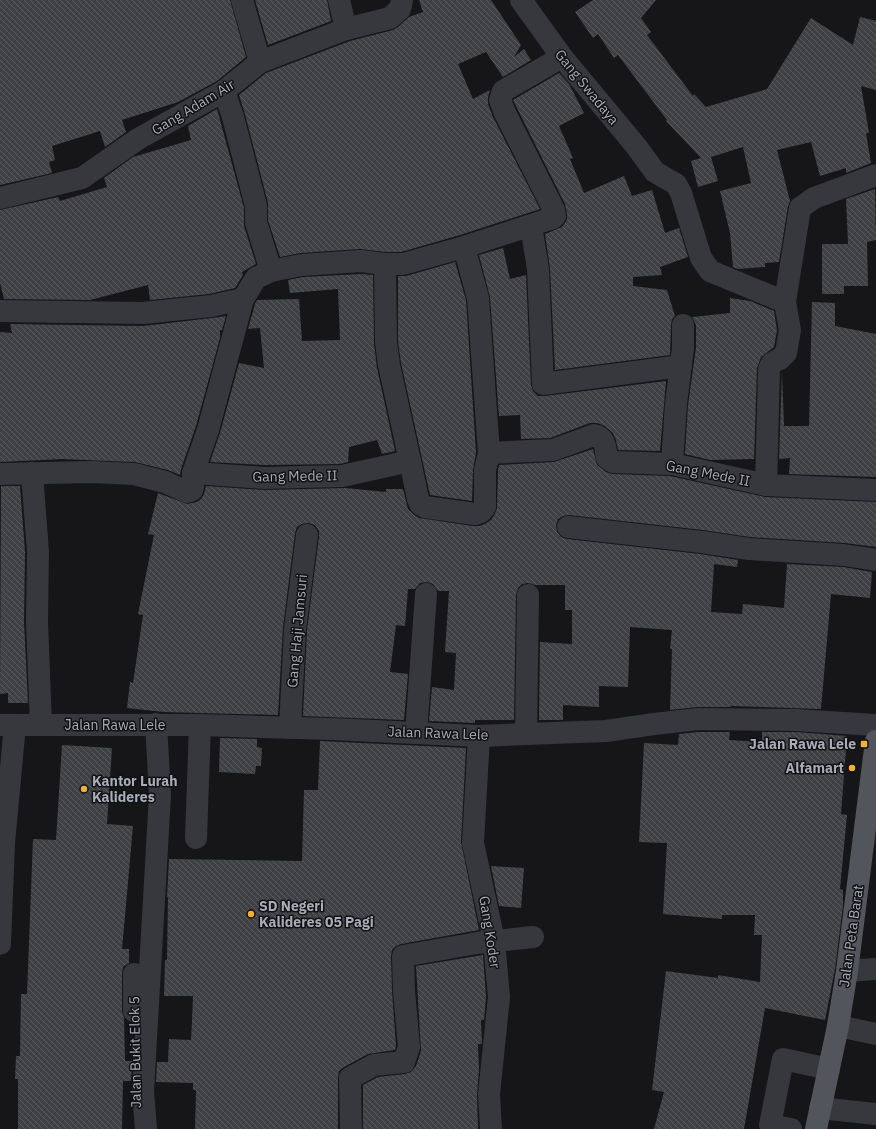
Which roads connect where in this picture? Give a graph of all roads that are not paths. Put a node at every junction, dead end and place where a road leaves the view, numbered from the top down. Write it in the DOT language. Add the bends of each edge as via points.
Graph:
graph roads {
  1 [pos="242,0"];
  2 [pos="339,0"];
  3 [pos="402,0"];
  4 [pos="521,0"];
  5 [pos="346,29"];
  6 [pos="562,57"];
  7 [pos="260,62"];
  8 [pos="224,91"];
  9 [pos="876,175"];
  10 [pos="0,198"];
  11 [pos="531,226"];
  12 [pos="464,247"];
  13 [pos="385,264"];
  14 [pos="271,271"];
  15 [pos="243,299"];
  16 [pos="785,302"];
  17 [pos="0,311"];
  18 [pos="683,325"];
  19 [pos="681,366"];
  20 [pos="489,453"];
  21 [pos="410,461"];
  22 [pos="672,464"];
  23 [pos="32,473"];
  24 [pos="193,473"];
  25 [pos="0,474"];
  26 [pos="766,485"];
  27 [pos="876,490"];
  28 [pos="568,527"];
  29 [pos="307,535"];
  30 [pos="876,560"];
  31 [pos="426,594"];
  32 [pos="528,595"];
  33 [pos="156,724"];
  34 [pos="7,725"];
  35 [pos="200,725"];
  36 [pos="876,725"];
  37 [pos="40,726"];
  38 [pos="290,728"];
  39 [pos="416,733"];
  40 [pos="526,734"];
  41 [pos="479,736"];
  42 [pos="876,741"];
  43 [pos="196,838"];
  44 [pos="2,843"];
  45 [pos="533,937"];
  46 [pos="494,941"];
  47 [pos="0,944"];
  48 [pos="876,969"];
  49 [pos="847,971"];
  50 [pos="134,974"];
  51 [pos="838,1026"];
  52 [pos="876,1034"];
  53 [pos="829,1069"];
  54 [pos="876,1114"];
  55 [pos="818,1119"];
  56 [pos="136,1129"];
  57 [pos="146,1129"];
  58 [pos="351,1129"];
  59 [pos="491,1129"];
  60 [pos="791,1129"];
  1 -- 7 [label="street"];
  2 -- 5 [label="street"];
  3 -- 5 [label="street, Gang Adam Air" via="400,9 390,18"];
  4 -- 6 [label="street, Gang Swadaya"];
  5 -- 7 [label="street, Gang Adam Air"];
  6 -- 11 [label="street" via="503,91 500,100 554,210 553,218"];
  6 -- 16 [label="street, Gang Swadaya" via="655,172 676,184 701,258 710,271"];
  7 -- 8 [label="street, Gang Adam Air"];
  8 -- 10 [label="street, Gang Adam Air" via="138,139 82,178"];
  8 -- 14 [label="street" via="256,206 256,222"];
  9 -- 16 [label="street" via="814,198 800,208"];
  11 -- 12 [label="street"];
  11 -- 19 [label="street" via="538,269 543,384"];
  12 -- 13 [label="street" via="403,264"];
  12 -- 20 [label="street" via="478,298"];
  13 -- 14 [label="street" via="361,261 301,265"];
  13 -- 21 [label="street" via="386,342"];
  14 -- 15 [label="street" via="256,278"];
  15 -- 17 [label="street" via="212,306 143,313"];
  15 -- 24 [label="street" via="208,430"];
  16 -- 26 [label="street" via="790,330 786,353 772,363 769,369"];
  18 -- 19 [label="street"];
  19 -- 22 [label="street"];
  20 -- 21 [label="street" via="485,470 485,507 475,514 425,507 420,504"];
  20 -- 22 [label="street, Gang Mede II" via="553,450 594,435 600,436 603,440 607,458 613,462"];
  21 -- 24 [label="street, Gang Mede II" via="342,476 265,478"];
  22 -- 26 [label="street, Gang Mede II"];
  23 -- 24 [label="street" via="134,474 165,482 186,492 194,487"];
  23 -- 25 [label="street"];
  23 -- 37 [label="street" via="38,552"];
  26 -- 27 [label="street, Gang Mede II"];
  28 -- 30 [label="street"];
  29 -- 38 [label="street, Gang Haji Jamsuri" via="295,629"];
  31 -- 39 [label="street"];
  32 -- 40 [label="street"];
  33 -- 35 [label="street, Jalan Rawa Lele"];
  33 -- 37 [label="street, Jalan Rawa Lele"];
  33 -- 57 [label="street" via="160,795 143,1091"];
  34 -- 37 [label="street, Jalan Rawa Lele"];
  34 -- 44 [label="street"];
  35 -- 38 [label="street, Jalan Rawa Lele"];
  35 -- 43 [label="street"];
  36 -- 40 [label="street, Jalan Rawa Lele" via="796,720 698,719 606,731"];
  38 -- 39 [label="street, Jalan Rawa Lele"];
  39 -- 41 [label="street, Jalan Rawa Lele"];
  40 -- 41 [label="street, Jalan Rawa Lele"];
  41 -- 46 [label="street, Gang Koder" via="473,843"];
  42 -- 49 [label="main road, Jalan Peta Barat"];
  44 -- 47 [label="street"];
  45 -- 46 [label="street"];
  46 -- 58 [label="street" via="403,956 408,1047 404,1062 374,1065 350,1078"];
  46 -- 59 [label="street, Gang Koder" via="499,998 489,1094"];
  48 -- 49 [label="street"];
  49 -- 51 [label="main road, Jalan Peta Barat"];
  50 -- 56 [label="street, Jalan Bukit Elok 5"];
  51 -- 52 [label="street"];
  51 -- 53 [label="main road, Jalan Peta Barat"];
  53 -- 55 [label="main road, Jalan Peta Barat"];
  53 -- 60 [label="street" via="783,1059 770,1125"];
  54 -- 55 [label="street"];
}
